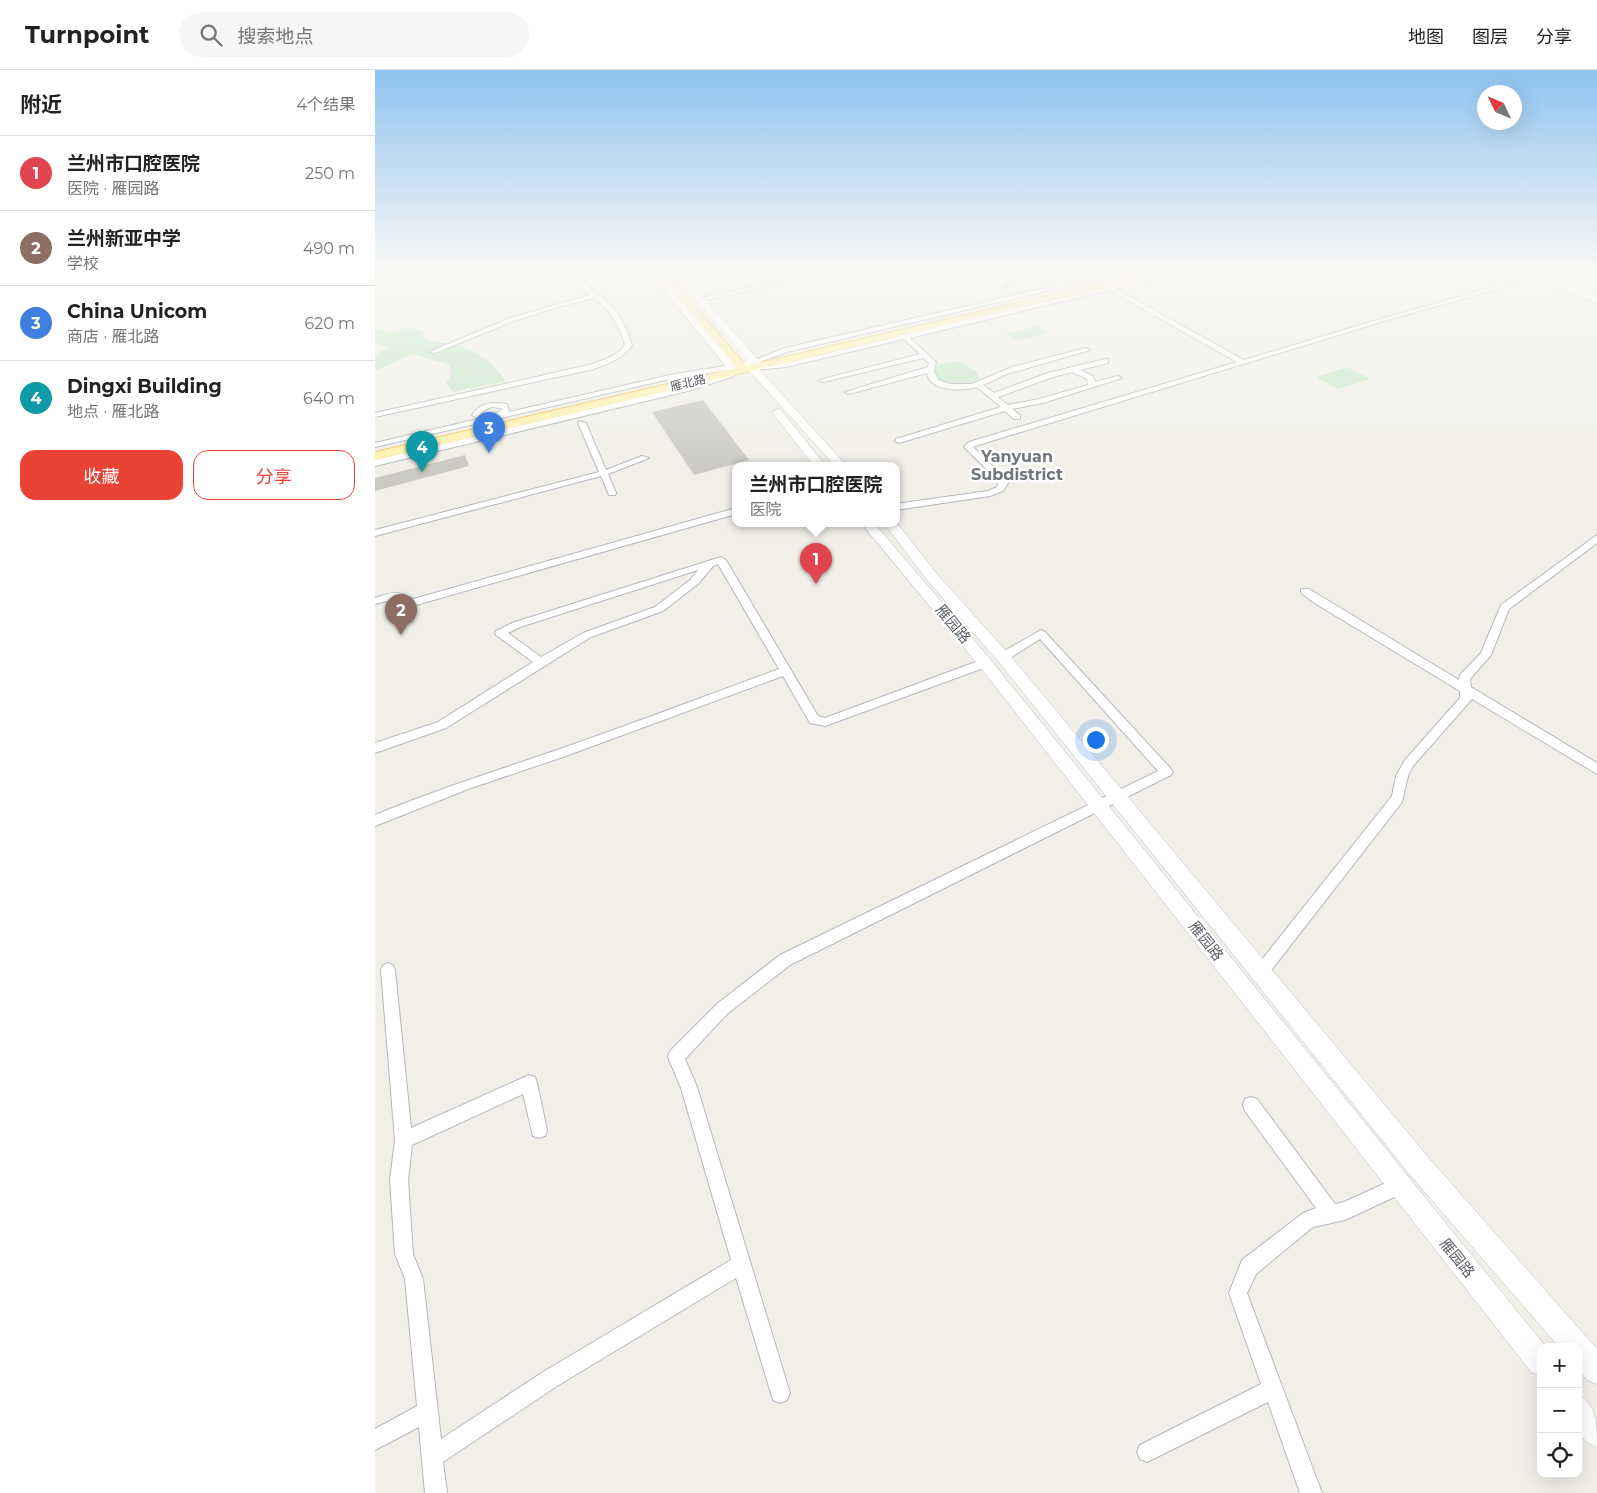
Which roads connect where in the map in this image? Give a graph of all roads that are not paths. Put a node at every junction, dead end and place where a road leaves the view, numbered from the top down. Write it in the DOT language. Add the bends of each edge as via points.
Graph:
graph roads {
  1 [pos="469,335"];
  2 [pos="626,335"];
  3 [pos="715,335"];
  4 [pos="718,335"];
  5 [pos="724,335"];
  6 [pos="880,335"];
  7 [pos="904,335"];
  8 [pos="1195,335"];
  9 [pos="1331,335"];
  10 [pos="1086,350"];
  11 [pos="433,352"];
  12 [pos="925,355"];
  13 [pos="1105,361"];
  14 [pos="1243,362"];
  15 [pos="745,367"];
  16 [pos="867,369"];
  17 [pos="929,369"];
  18 [pos="1073,370"];
  19 [pos="1118,378"];
  20 [pos="823,380"];
  21 [pos="880,384"];
  22 [pos="978,384"];
  23 [pos="1092,386"];
  24 [pos="483,389"];
  25 [pos="849,392"];
  26 [pos="993,396"];
  27 [pos="489,405"];
  28 [pos="1007,408"];
  29 [pos="375,415"];
  30 [pos="1017,417"];
  31 [pos="494,422"];
  32 [pos="582,423"];
  33 [pos="899,441"];
  34 [pos="375,445"];
  35 [pos="375,449"];
  36 [pos="375,456"];
  37 [pos="645,458"];
  38 [pos="817,462"];
  39 [pos="837,462"];
  40 [pos="375,464"];
  41 [pos="604,473"];
  42 [pos="613,493"];
  43 [pos="900,506"];
  44 [pos="732,512"];
  45 [pos="871,527"];
  46 [pos="893,527"];
  47 [pos="375,533"];
  48 [pos="1597,538"];
  49 [pos="710,564"];
  50 [pos="1305,591"];
  51 [pos="375,601"];
  52 [pos="994,660"];
  53 [pos="541,662"];
  54 [pos="785,671"];
  55 [pos="1465,689"];
  56 [pos="375,748"];
  57 [pos="1597,769"];
  58 [pos="1116,798"];
  59 [pos="1098,807"];
  60 [pos="375,821"];
  61 [pos="387,970"];
  62 [pos="1261,972"];
  63 [pos="1251,1105"];
  64 [pos="539,1130"];
  65 [pos="404,1140"];
  66 [pos="1399,1186"];
  67 [pos="1331,1214"];
  68 [pos="742,1264"];
  69 [pos="1574,1343"];
  70 [pos="1582,1352"];
  71 [pos="1537,1357"];
  72 [pos="1597,1370"];
  73 [pos="1273,1388"];
  74 [pos="780,1393"];
  75 [pos="428,1411"];
  76 [pos="1582,1414"];
  77 [pos="1597,1432"];
  78 [pos="375,1440"];
  79 [pos="1147,1452"];
  80 [pos="433,1456"];
  81 [pos="436,1493"];
  82 [pos="1311,1493"];
  1 -- 11 [label="street"];
  2 -- 24 [label="street" via="629,345 624,352 591,367"];
  3 -- 15 [label="main road"];
  4 -- 15 [label="main road"];
  5 -- 15 [label="main road"];
  6 -- 15 [label="main road, 雁北路"];
  7 -- 12 [label="street"];
  8 -- 14 [label="street"];
  9 -- 14 [label="street"];
  10 -- 22 [label="street" via="1028,364"];
  12 -- 16 [label="street"];
  12 -- 17 [label="street" via="933,364"];
  13 -- 18 [label="street"];
  14 -- 43 [label="street" via="972,444 968,448 1003,480 1000,490"];
  15 -- 31 [label="main road, 雁北路"];
  15 -- 38 [label="main road"];
  15 -- 39 [label="main road"];
  15 -- 40 [label="street" via="689,388"];
  16 -- 20 [label="street"];
  16 -- 21 [label="street" via="879,370 886,375"];
  17 -- 21 [label="street"];
  17 -- 22 [label="street" via="935,381 944,386"];
  18 -- 23 [label="street" via="1090,378"];
  18 -- 26 [label="street"];
  19 -- 23 [label="street"];
  21 -- 25 [label="street"];
  22 -- 26 [label="street"];
  23 -- 28 [label="street"];
  24 -- 27 [label="street"];
  24 -- 29 [label="street"];
  26 -- 28 [label="street"];
  27 -- 31 [label="street" via="506,408"];
  27 -- 31 [label="street" via="476,415"];
  28 -- 30 [label="street"];
  28 -- 33 [label="street"];
  31 -- 34 [label="street"];
  31 -- 35 [label="main road, 雁北路"];
  31 -- 36 [label="main road, 雁北路"];
  32 -- 41 [label="street"];
  37 -- 41 [label="street"];
  41 -- 42 [label="street"];
  41 -- 47 [label="street"];
  44 -- 51 [label="street" via="412,603 396,595"];
  45 -- 52 [label="main road, 雁园路"];
  46 -- 52 [label="main road, 雁园路"];
  48 -- 55 [label="street" via="1505,607 1486,655 1464,678"];
  49 -- 53 [label="street" via="694,582 659,609 587,635"];
  49 -- 53 [label="street" via="516,625 500,633"];
  49 -- 54 [label="street" via="721,560"];
  50 -- 55 [label="street"];
  52 -- 54 [label="street" via="825,722 814,720"];
  52 -- 58 [label="main road, 雁园路"];
  52 -- 58 [label="street" via="1041,634 1167,772"];
  52 -- 59 [label="main road, 雁园路"];
  53 -- 56 [label="street" via="442,725"];
  54 -- 60 [label="street"];
  55 -- 57 [label="street"];
  55 -- 62 [label="street" via="1466,699 1409,764 1402,776 1398,798"];
  58 -- 59 [label="street"];
  58 -- 62 [label="main road, 雁园路"];
  59 -- 66 [label="main road, 雁园路"];
  59 -- 68 [label="street" via="785,960 723,1008 676,1057 689,1087"];
  61 -- 65 [label="street"];
  62 -- 69 [label="main road, 雁园路" via="1419,1166"];
  63 -- 67 [label="street"];
  64 -- 65 [label="street" via="529,1083"];
  65 -- 75 [label="street" via="399,1180 404,1254 414,1279"];
  66 -- 67 [label="street" via="1345,1211"];
  66 -- 71 [label="main road, 雁园路"];
  67 -- 73 [label="street" via="1309,1219 1249,1267 1238,1293"];
  68 -- 74 [label="street"];
  68 -- 80 [label="street" via="550,1379"];
  70 -- 72 [label="main road, 雁园路"];
  73 -- 79 [label="street"];
  73 -- 82 [label="street"];
  75 -- 78 [label="street"];
  75 -- 80 [label="street"];
  76 -- 77 [label="main road"];
  80 -- 81 [label="street"];
}
